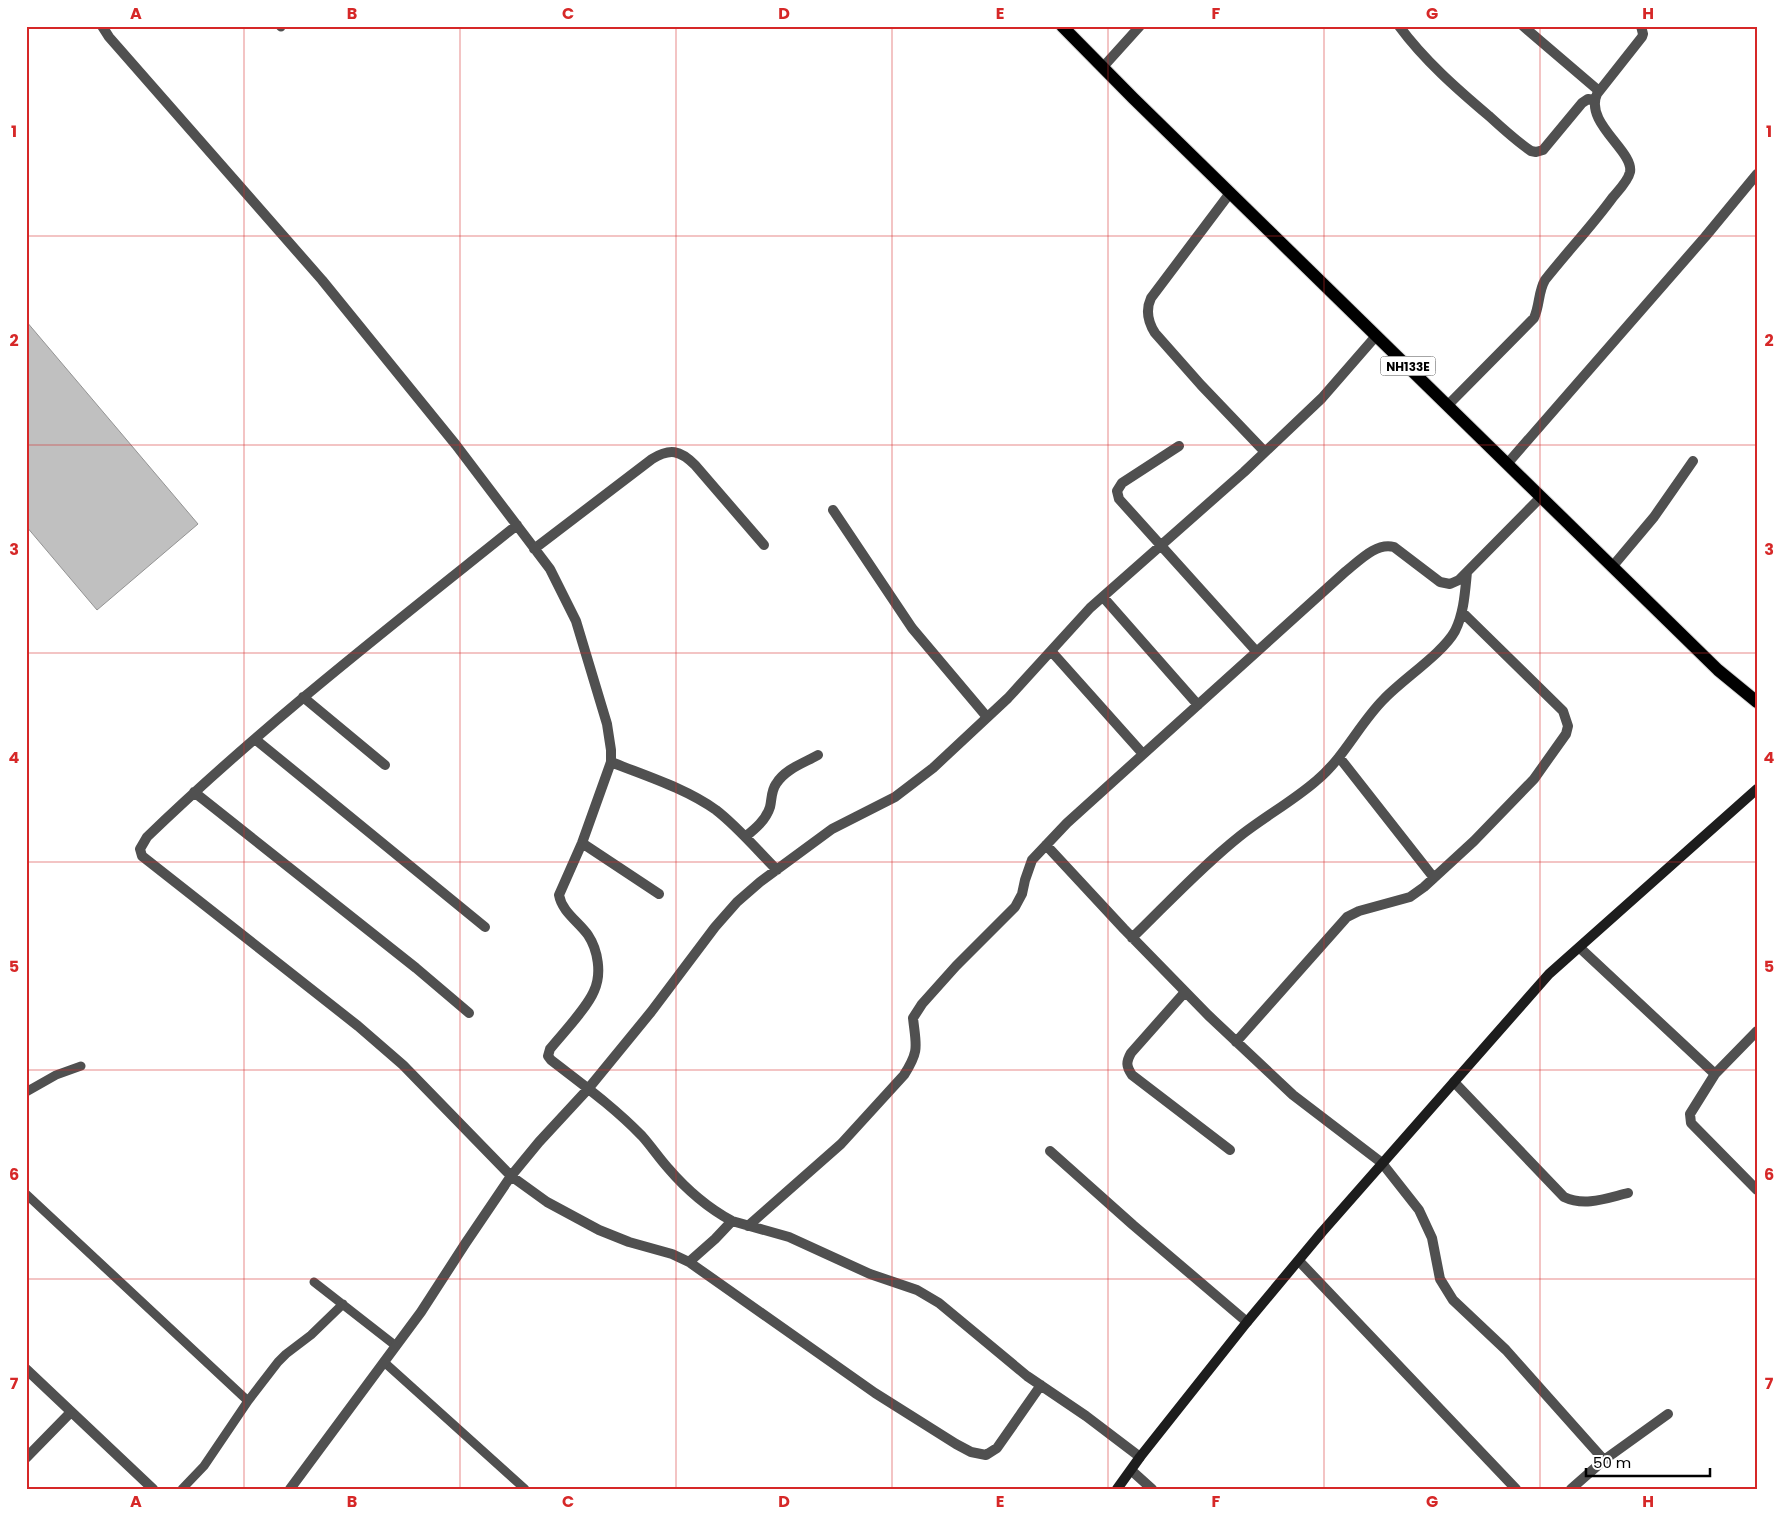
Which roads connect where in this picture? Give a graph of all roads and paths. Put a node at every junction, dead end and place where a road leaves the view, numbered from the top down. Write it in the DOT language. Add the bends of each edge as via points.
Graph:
graph roads {
  1 [pos="102,26"];
  2 [pos="1062,26"];
  3 [pos="1140,26"];
  4 [pos="1399,26"];
  5 [pos="1523,26"];
  6 [pos="1641,26"];
  7 [pos="1102,67"];
  8 [pos="1597,95"];
  9 [pos="1757,174"];
  10 [pos="1230,193"];
  11 [pos="1376,336"];
  12 [pos="1448,406"];
  13 [pos="1179,446"];
  14 [pos="1265,452"];
  15 [pos="1693,461"];
  16 [pos="1507,464"];
  17 [pos="1542,497"];
  18 [pos="833,510"];
  19 [pos="517,525"];
  20 [pos="764,545"];
  21 [pos="1160,546"];
  22 [pos="534,549"];
  23 [pos="1612,566"];
  24 [pos="1468,572"];
  25 [pos="1102,597"];
  26 [pos="1462,612"];
  27 [pos="1051,651"];
  28 [pos="1256,651"];
  29 [pos="303,697"];
  30 [pos="1757,702"];
  31 [pos="1198,705"];
  32 [pos="987,717"];
  33 [pos="255,739"];
  34 [pos="1143,754"];
  35 [pos="818,755"];
  36 [pos="1339,757"];
  37 [pos="611,762"];
  38 [pos="385,765"];
  39 [pos="1757,789"];
  40 [pos="194,792"];
  41 [pos="745,837"];
  42 [pos="582,843"];
  43 [pos="1046,845"];
  44 [pos="777,870"];
  45 [pos="1434,878"];
  46 [pos="659,894"];
  47 [pos="485,927"];
  48 [pos="1132,938"];
  49 [pos="1580,948"];
  50 [pos="1185,992"];
  51 [pos="469,1013"];
  52 [pos="1757,1031"];
  53 [pos="1236,1042"];
  54 [pos="81,1066"];
  55 [pos="1715,1074"];
  56 [pos="1454,1082"];
  57 [pos="588,1089"];
  58 [pos="26,1092"];
  59 [pos="1230,1150"];
  60 [pos="1050,1151"];
  61 [pos="1382,1164"];
  62 [pos="511,1176"];
  63 [pos="1757,1190"];
  64 [pos="1628,1193"];
  65 [pos="26,1194"];
  66 [pos="732,1222"];
  67 [pos="748,1226"];
  68 [pos="1299,1261"];
  69 [pos="689,1262"];
  70 [pos="314,1282"];
  71 [pos="343,1304"];
  72 [pos="1247,1322"];
  73 [pos="396,1346"];
  74 [pos="384,1362"];
  75 [pos="26,1369"];
  76 [pos="1041,1385"];
  77 [pos="248,1401"];
  78 [pos="70,1412"];
  79 [pos="1668,1414"];
  80 [pos="26,1458"];
  81 [pos="1140,1458"];
  82 [pos="1604,1460"];
  83 [pos="1132,1471"];
  84 [pos="153,1489"];
  85 [pos="182,1489"];
  86 [pos="290,1489"];
  87 [pos="525,1489"];
  88 [pos="1118,1489"];
  89 [pos="1152,1489"];
  90 [pos="1516,1489"];
  91 [pos="1571,1489"];
  1 -- 19 [label="street" via="322,280"];
  2 -- 7 [label="main road, NH133E"];
  3 -- 7 [label="street"];
  4 -- 8 [label="street" via="1432,65 1472,102 1536,152 1543,150 1582,103"];
  5 -- 8 [label="street"];
  6 -- 8 [label="street" via="1642,37"];
  7 -- 10 [label="main road, NH133E"];
  8 -- 12 [label="street" via="1600,122 1630,164 1629,174 1594,224 1545,280 1534,318"];
  9 -- 16 [label="street"];
  10 -- 11 [label="main road, NH133E"];
  10 -- 14 [label="street" via="1151,298 1147,315 1155,333"];
  11 -- 12 [label="main road, NH133E"];
  11 -- 14 [label="street" via="1322,398"];
  12 -- 16 [label="main road, NH133E"];
  13 -- 21 [label="street" via="1126,480 1117,492 1119,499"];
  14 -- 21 [label="street"];
  15 -- 23 [label="street" via="1654,516"];
  16 -- 17 [label="main road, NH133E"];
  17 -- 23 [label="main road, NH133E"];
  17 -- 24 [label="street"];
  18 -- 32 [label="street" via="912,628"];
  19 -- 22 [label="street"];
  19 -- 29 [label="street"];
  20 -- 22 [label="street" via="695,465 674,451 652,459"];
  21 -- 25 [label="street"];
  21 -- 28 [label="street"];
  22 -- 37 [label="street" via="550,570 576,621 607,724"];
  23 -- 30 [label="main road, NH133E" via="1718,670"];
  24 -- 26 [label="street"];
  24 -- 28 [label="street" via="1454,583 1446,584 1394,547 1376,548"];
  25 -- 27 [label="street"];
  25 -- 31 [label="street"];
  26 -- 36 [label="street" via="1449,640 1371,712"];
  26 -- 45 [label="street" via="1563,711 1568,726 1562,742 1534,779"];
  27 -- 32 [label="street"];
  27 -- 34 [label="street"];
  28 -- 31 [label="street"];
  29 -- 33 [label="street"];
  29 -- 38 [label="street"];
  31 -- 34 [label="street"];
  32 -- 44 [label="street" via="933,768 896,797 832,829"];
  33 -- 40 [label="street"];
  33 -- 47 [label="street"];
  34 -- 43 [label="street"];
  35 -- 41 [label="street" via="782,776 775,785 766,815"];
  36 -- 45 [label="street"];
  36 -- 48 [label="street" via="1317,780 1238,837"];
  37 -- 41 [label="street" via="699,800"];
  37 -- 42 [label="street"];
  39 -- 49 [label="street"];
  40 -- 51 [label="street"];
  40 -- 62 [label="street" via="144,840 140,849 142,856 358,1026 410,1071"];
  41 -- 44 [label="street"];
  42 -- 46 [label="street"];
  42 -- 57 [label="street" via="558,895 588,936 594,949 598,978 594,992 548,1056"];
  43 -- 48 [label="street"];
  43 -- 67 [label="street" via="1029,867 1015,907 962,959 913,1018 917,1043 904,1075 841,1144"];
  44 -- 57 [label="street" via="737,902 715,927"];
  45 -- 53 [label="street" via="1410,898 1347,916"];
  48 -- 50 [label="street"];
  49 -- 55 [label="street"];
  49 -- 56 [label="street" via="1549,974"];
  50 -- 53 [label="street"];
  50 -- 59 [label="street" via="1131,1052 1127,1067 1132,1075"];
  52 -- 55 [label="street"];
  53 -- 61 [label="street" via="1293,1095"];
  54 -- 58 [label="lane" via="56,1075"];
  55 -- 63 [label="street" via="1690,1114 1691,1124"];
  56 -- 61 [label="street"];
  56 -- 64 [label="street" via="1564,1197 1587,1202"];
  57 -- 62 [label="street"];
  57 -- 66 [label="street" via="643,1137 694,1195"];
  60 -- 72 [label="street"];
  61 -- 68 [label="street"];
  61 -- 82 [label="street" via="1420,1210 1432,1238 1440,1279 1453,1300 1506,1350"];
  62 -- 69 [label="street" via="547,1202 599,1230"];
  62 -- 73 [label="street"];
  65 -- 77 [label="lane"];
  66 -- 67 [label="street"];
  66 -- 69 [label="street"];
  67 -- 76 [label="street" via="789,1237 870,1274 917,1290 960,1319"];
  68 -- 72 [label="street"];
  68 -- 90 [label="street"];
  69 -- 76 [label="street" via="875,1393 971,1452 986,1455 997,1448"];
  70 -- 71 [label="lane"];
  71 -- 73 [label="lane"];
  71 -- 77 [label="lane" via="312,1335 286,1354"];
  72 -- 81 [label="street"];
  73 -- 74 [label="street"];
  74 -- 86 [label="street"];
  74 -- 87 [label="lane"];
  75 -- 78 [label="street"];
  76 -- 81 [label="street"];
  77 -- 85 [label="lane" via="204,1466"];
  78 -- 80 [label="street"];
  78 -- 84 [label="street"];
  79 -- 82 [label="street"];
  81 -- 83 [label="street"];
  82 -- 91 [label="street"];
  83 -- 88 [label="street"];
  83 -- 89 [label="street"];
}
